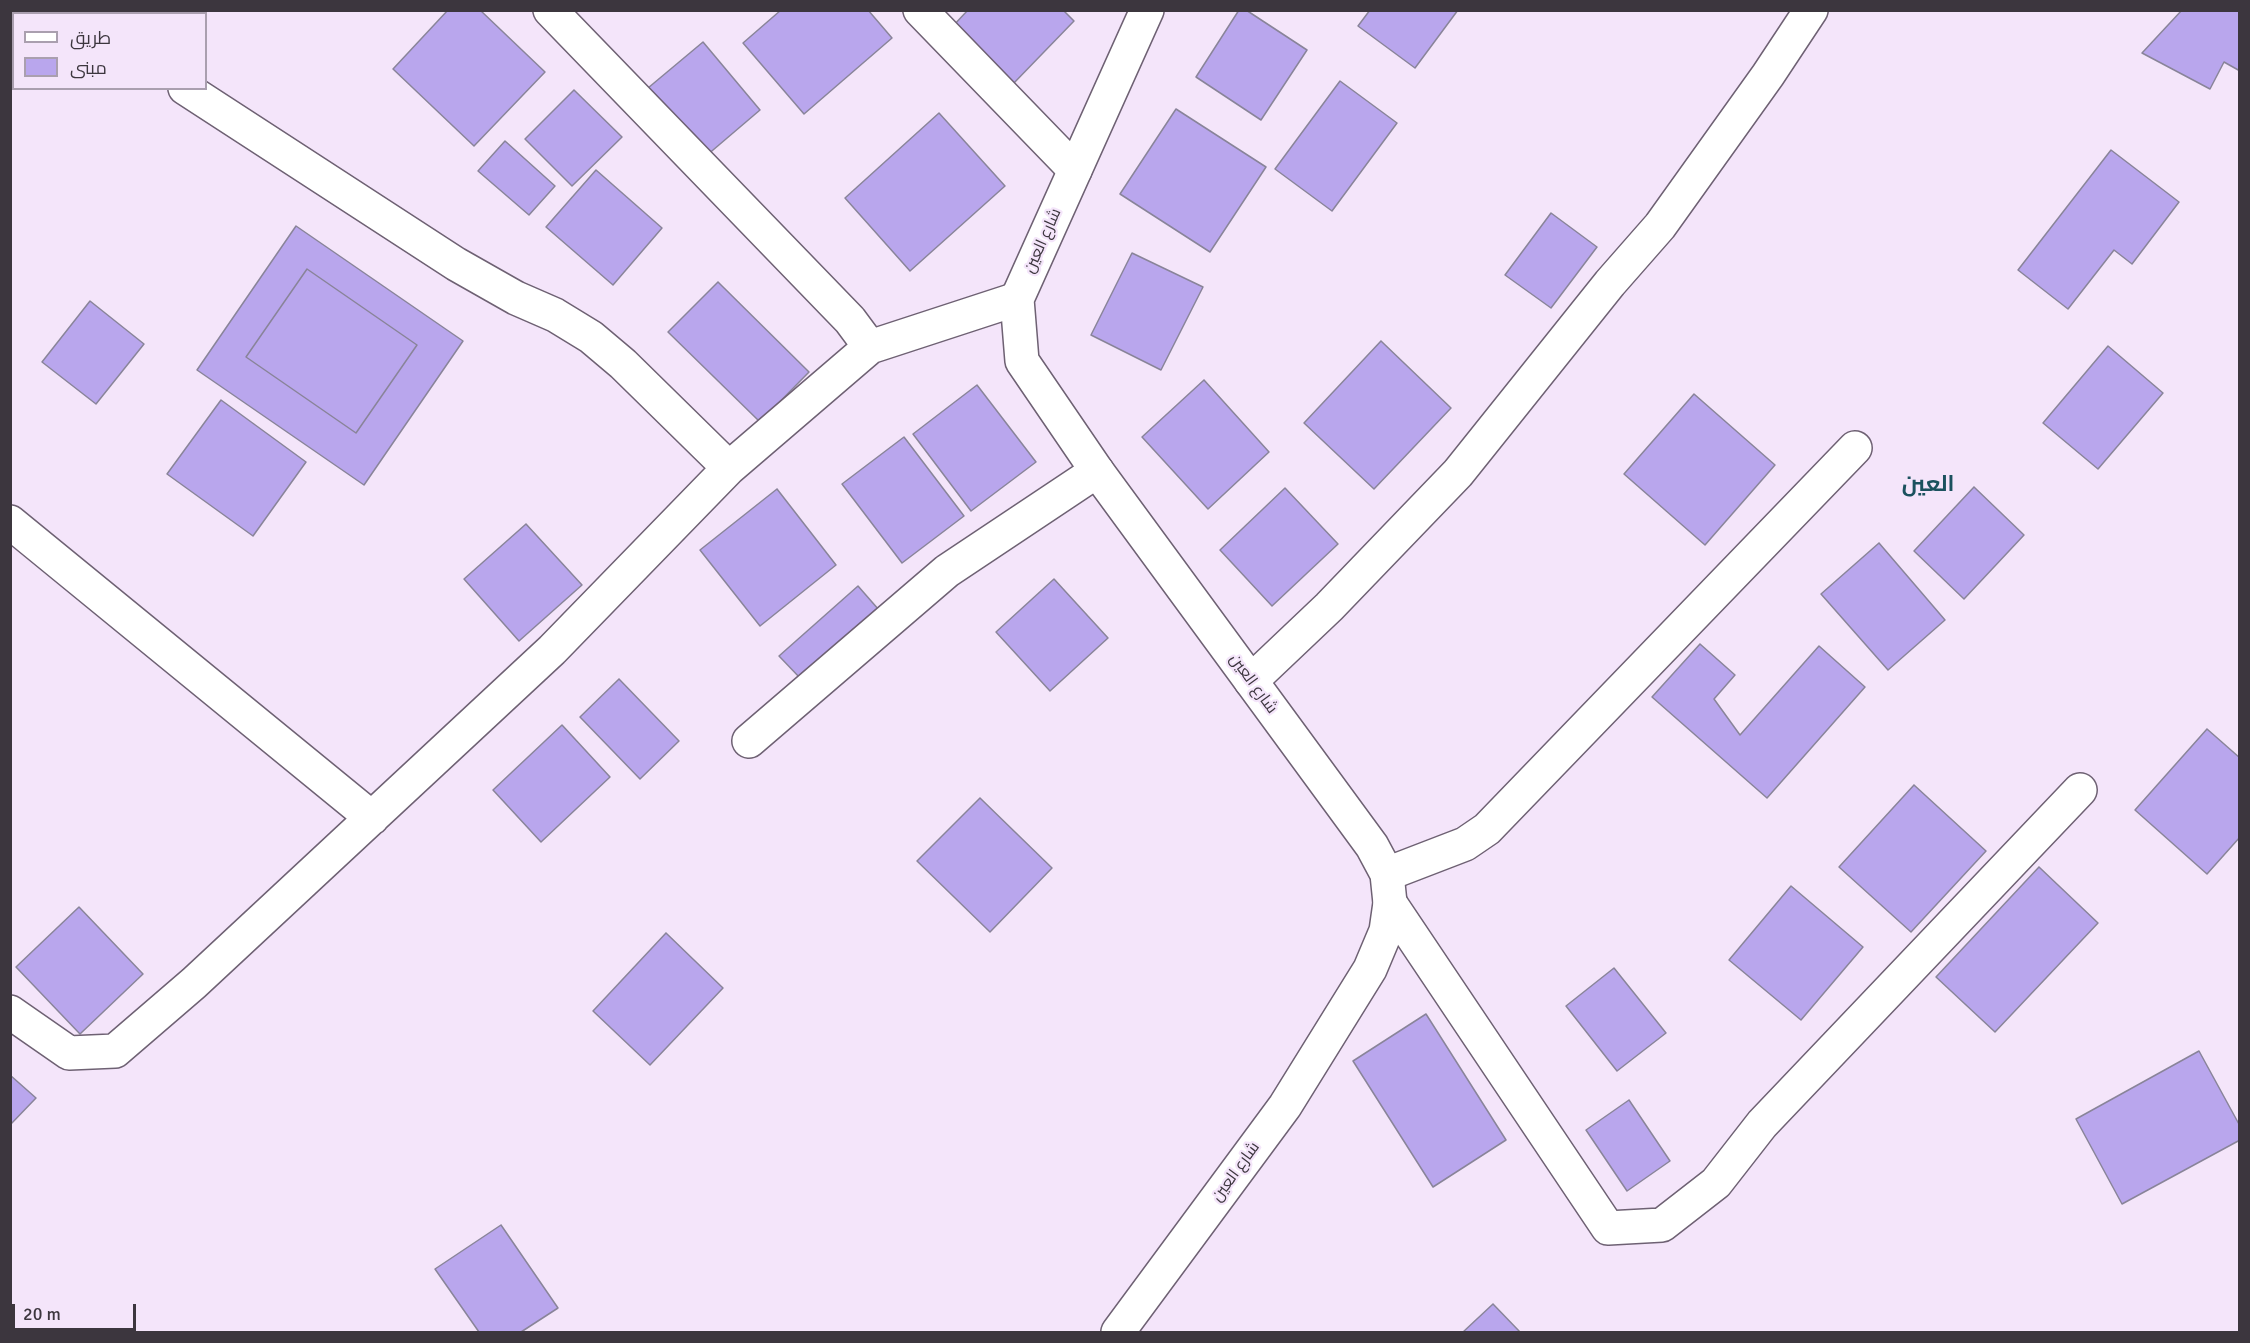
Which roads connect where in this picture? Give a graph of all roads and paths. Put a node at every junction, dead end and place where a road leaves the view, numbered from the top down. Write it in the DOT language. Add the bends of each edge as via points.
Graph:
graph roads {
  1 [pos="550,10"];
  2 [pos="920,10"];
  3 [pos="1147,10"];
  4 [pos="1811,10"];
  5 [pos="188,90"];
  6 [pos="1075,170"];
  7 [pos="1017,299"];
  8 [pos="870,347"];
  9 [pos="1855,448"];
  10 [pos="729,468"];
  11 [pos="1097,471"];
  12 [pos="10,522"];
  13 [pos="1251,681"];
  14 [pos="749,741"];
  15 [pos="2080,790"];
  16 [pos="372,818"];
  17 [pos="1389,888"];
  18 [pos="10,1012"];
  19 [pos="1118,1332"];
  1 -- 8 [label="street" via="850,320"];
  2 -- 6 [label="street"];
  3 -- 6 [label="street, شارع العين"];
  4 -- 13 [label="street" via="1660,226 1458,473 1329,607"];
  5 -- 10 [label="street" via="456,264 591,337"];
  6 -- 7 [label="street, شارع العين"];
  7 -- 8 [label="street"];
  7 -- 11 [label="street, شارع العين" via="1022,361"];
  8 -- 10 [label="street"];
  9 -- 17 [label="street" via="1487,829"];
  10 -- 16 [label="street" via="552,650"];
  11 -- 13 [label="street, شارع العين"];
  11 -- 14 [label="street" via="948,571"];
  12 -- 16 [label="street"];
  13 -- 17 [label="street, شارع العين" via="1372,846"];
  15 -- 17 [label="street" via="1762,1124 1716,1183 1662,1225 1608,1228"];
  16 -- 18 [label="street" via="115,1051 69,1053"];
  17 -- 19 [label="street, شارع العين" via="1386,931 1370,969 1285,1106"];
}
